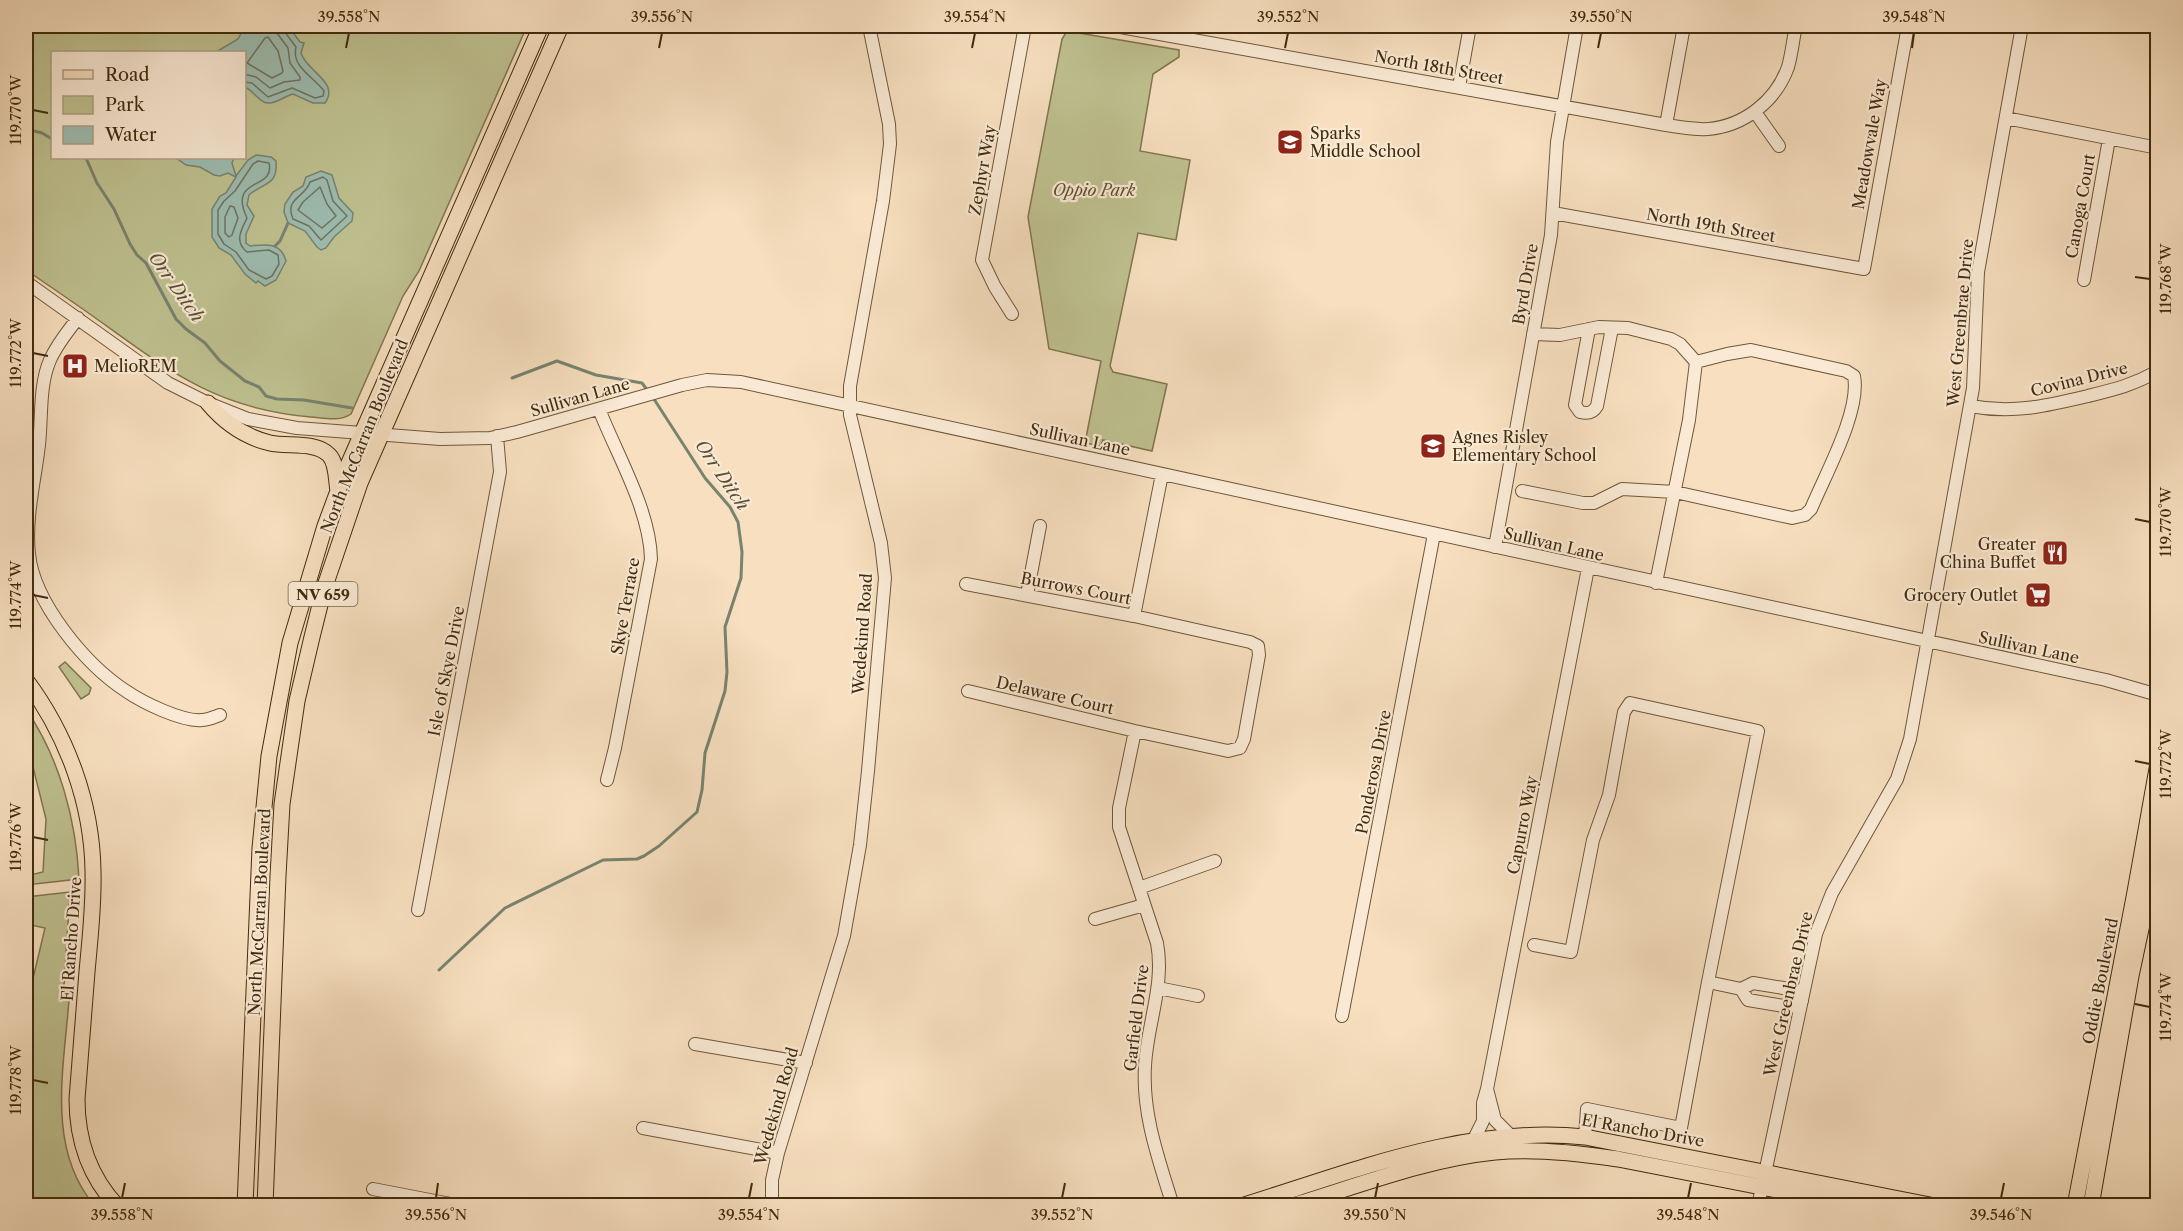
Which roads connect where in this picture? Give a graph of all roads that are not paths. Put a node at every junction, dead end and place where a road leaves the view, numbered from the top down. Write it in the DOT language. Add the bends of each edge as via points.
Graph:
graph roads {
  1 [pos="541,26"];
  2 [pos="561,26"];
  3 [pos="868,26"];
  4 [pos="1025,26"];
  5 [pos="1115,26"];
  6 [pos="1470,26"];
  7 [pos="1577,26"];
  8 [pos="1684,26"];
  9 [pos="1796,26"];
  10 [pos="1908,26"];
  11 [pos="2022,26"];
  12 [pos="1146,28"];
  13 [pos="1459,87"];
  14 [pos="1563,106"];
  15 [pos="1755,112"];
  16 [pos="2006,118"];
  17 [pos="1666,124"];
  18 [pos="2109,139"];
  19 [pos="1779,146"];
  20 [pos="2157,148"];
  21 [pos="1553,213"];
  22 [pos="1864,269"];
  23 [pos="2084,280"];
  24 [pos="26,282"];
  25 [pos="1012,314"];
  26 [pos="78,318"];
  27 [pos="1612,328"];
  28 [pos="1589,329"];
  29 [pos="1533,334"];
  30 [pos="1696,362"];
  31 [pos="2157,371"];
  32 [pos="208,403"];
  33 [pos="850,406"];
  34 [pos="1970,406"];
  35 [pos="599,409"];
  36 [pos="362,434"];
  37 [pos="380,435"];
  38 [pos="496,436"];
  39 [pos="1162,474"];
  40 [pos="338,491"];
  41 [pos="1522,491"];
  42 [pos="1675,492"];
  43 [pos="1040,526"];
  44 [pos="1434,534"];
  45 [pos="1495,547"];
  46 [pos="1588,568"];
  47 [pos="1656,583"];
  48 [pos="966,584"];
  49 [pos="1027,595"];
  50 [pos="1134,616"];
  51 [pos="1928,641"];
  52 [pos="26,680"];
  53 [pos="968,691"];
  54 [pos="2157,695"];
  55 [pos="220,715"];
  56 [pos="1135,731"];
  57 [pos="2157,763"];
  58 [pos="607,780"];
  59 [pos="2157,849"];
  60 [pos="1215,861"];
  61 [pos="1138,888"];
  62 [pos="1144,905"];
  63 [pos="418,910"];
  64 [pos="1095,920"];
  65 [pos="1534,945"];
  66 [pos="1708,982"];
  67 [pos="1158,988"];
  68 [pos="1741,989"];
  69 [pos="1198,996"];
  70 [pos="1802,1001"];
  71 [pos="1342,1016"];
  72 [pos="695,1044"];
  73 [pos="806,1063"];
  74 [pos="1488,1089"];
  75 [pos="643,1128"];
  76 [pos="1536,1135"];
  77 [pos="1510,1136"];
  78 [pos="1585,1137"];
  79 [pos="1473,1141"];
  80 [pos="1497,1152"];
  81 [pos="778,1153"];
  82 [pos="1764,1179"];
  83 [pos="246,1187"];
  84 [pos="373,1189"];
  85 [pos="2074,1201"];
  86 [pos="117,1206"];
  87 [pos="240,1206"];
  88 [pos="245,1206"];
  89 [pos="265,1206"];
  90 [pos="461,1206"];
  91 [pos="772,1206"];
  92 [pos="1173,1206"];
  93 [pos="1241,1206"];
  94 [pos="1291,1206"];
  95 [pos="1758,1206"];
  96 [pos="1859,1206"];
  97 [pos="1935,1206"];
  98 [pos="2091,1206"];
  1 -- 36 [label="main road, North McCarran Boulevard / NV 659"];
  2 -- 37 [label="main road, North McCarran Boulevard / NV 659"];
  3 -- 33 [label="street, Wedekind Road" via="890,144 884,201 850,386"];
  4 -- 25 [label="street, Zephyr Way" via="982,260"];
  5 -- 12 [label="street, North 18th Street"];
  6 -- 13 [label="street"];
  7 -- 14 [label="street, Byrd Drive"];
  8 -- 17 [label="street"];
  9 -- 15 [label="street" via="1782,80"];
  10 -- 22 [label="street, Meadowvale Way"];
  11 -- 16 [label="street, West Greenbrae Drive"];
  12 -- 13 [label="street, North 18th Street"];
  13 -- 14 [label="street, North 18th Street"];
  14 -- 17 [label="street, North 18th Street"];
  14 -- 21 [label="street, Byrd Drive"];
  15 -- 17 [label="street, North 18th Street" via="1708,129"];
  15 -- 19 [label="street"];
  16 -- 18 [label="street"];
  16 -- 34 [label="street, West Greenbrae Drive" via="1978,272 1976,358"];
  18 -- 20 [label="street"];
  18 -- 23 [label="street, Canoga Court"];
  21 -- 22 [label="street, North 19th Street"];
  21 -- 29 [label="street, Byrd Drive"];
  24 -- 26 [label="street, Sullivan Lane"];
  26 -- 32 [label="street, Sullivan Lane" via="155,374"];
  26 -- 55 [label="street" via="56,349 45,375 28,528 32,572 44,599 70,638 115,684 172,713 202,720"];
  27 -- 28 [label="street"];
  27 -- 28 [label="street" via="1597,406 1586,414 1575,405"];
  27 -- 30 [label="street" via="1671,339"];
  28 -- 29 [label="street" via="1567,335"];
  29 -- 45 [label="street, Byrd Drive"];
  30 -- 42 [label="street"];
  30 -- 42 [label="street" via="1751,350 1837,368 1854,376 1854,400 1805,516 1792,518"];
  31 -- 34 [label="street, Covina Drive" via="2135,384 2036,409 1990,410"];
  32 -- 36 [label="street, Sullivan Lane" via="265,423"];
  32 -- 40 [label="main road" via="224,420 251,437 326,452 333,462"];
  33 -- 35 [label="street, Sullivan Lane" via="707,380"];
  33 -- 39 [label="street, Sullivan Lane"];
  33 -- 73 [label="street, Wedekind Road" via="881,543 885,578 854,886 842,943"];
  34 -- 51 [label="street, West Greenbrae Drive"];
  35 -- 38 [label="street, Sullivan Lane"];
  35 -- 58 [label="street, Skye Terrace" via="643,513 651,552"];
  36 -- 37 [label="street, Sullivan Lane"];
  36 -- 40 [label="main road, North McCarran Boulevard / NV 659"];
  37 -- 38 [label="street, Sullivan Lane" via="440,439"];
  37 -- 89 [label="main road, North McCarran Boulevard / NV 659" via="324,589 297,701 286,769"];
  38 -- 63 [label="street, Isle of Skye Drive" via="500,471"];
  39 -- 44 [label="street, Sullivan Lane"];
  39 -- 50 [label="street"];
  40 -- 83 [label="main road, North McCarran Boulevard / NV 659" via="290,643 270,756 260,848"];
  41 -- 42 [label="street" via="1583,503 1594,503 1622,489"];
  42 -- 47 [label="street"];
  43 -- 49 [label="street"];
  44 -- 45 [label="street, Sullivan Lane"];
  44 -- 71 [label="street, Ponderosa Drive"];
  45 -- 46 [label="street, Sullivan Lane"];
  46 -- 47 [label="street, Sullivan Lane"];
  46 -- 74 [label="street, Capurro Way"];
  47 -- 51 [label="street, Sullivan Lane"];
  48 -- 49 [label="street, Burrows Court"];
  49 -- 50 [label="street, Burrows Court"];
  50 -- 56 [label="street, Burrows Court" via="1250,642 1258,646 1259,655 1240,748 1228,751"];
  51 -- 54 [label="street, Sullivan Lane" via="2115,682"];
  51 -- 70 [label="street, West Greenbrae Drive" via="1904,760 1824,912"];
  52 -- 86 [label="main road, El Rancho Drive" via="61,738 87,814 94,894 77,1118 91,1169"];
  53 -- 56 [label="street, Delaware Court"];
  56 -- 61 [label="street, Garfield Drive" via="1119,816 1120,835"];
  57 -- 85 [label="main road, Oddie Boulevard"];
  59 -- 98 [label="main road, Oddie Boulevard"];
  60 -- 61 [label="street"];
  61 -- 62 [label="street, Garfield Drive"];
  62 -- 64 [label="street"];
  62 -- 67 [label="street, Garfield Drive" via="1160,960"];
  65 -- 66 [label="street" via="1571,952 1593,840 1609,795 1624,712 1630,703 1758,731"];
  66 -- 68 [label="street"];
  66 -- 78 [label="street" via="1681,1128 1587,1108"];
  67 -- 69 [label="street"];
  67 -- 92 [label="street, Garfield Drive" via="1144,1085 1149,1124"];
  68 -- 70 [label="street" via="1748,1000 1790,1007"];
  68 -- 70 [label="street" via="1753,983 1795,990"];
  70 -- 82 [label="street, West Greenbrae Drive"];
  72 -- 73 [label="street"];
  73 -- 81 [label="street, Wedekind Road"];
  74 -- 77 [label="street, Capurro Way" via="1495,1120"];
  74 -- 79 [label="street, Capurro Way" via="1483,1121"];
  75 -- 81 [label="street"];
  76 -- 77 [label="main road, El Rancho Drive"];
  76 -- 78 [label="main road, El Rancho Drive"];
  76 -- 80 [label="main road" via="1528,1141 1503,1145"];
  77 -- 79 [label="main road, El Rancho Drive"];
  78 -- 82 [label="main road, El Rancho Drive"];
  79 -- 93 [label="main road, El Rancho Drive" via="1407,1153"];
  80 -- 82 [label="main road, El Rancho Drive" via="1583,1154"];
  80 -- 94 [label="main road, El Rancho Drive" via="1435,1163"];
  81 -- 91 [label="street, Wedekind Road"];
  82 -- 95 [label="street, West Greenbrae Drive"];
  82 -- 96 [label="main road, El Rancho Drive"];
  82 -- 97 [label="main road, El Rancho Drive"];
  83 -- 87 [label="main road"];
  83 -- 88 [label="main road, North McCarran Boulevard / NV 659"];
  84 -- 90 [label="street"];
}
